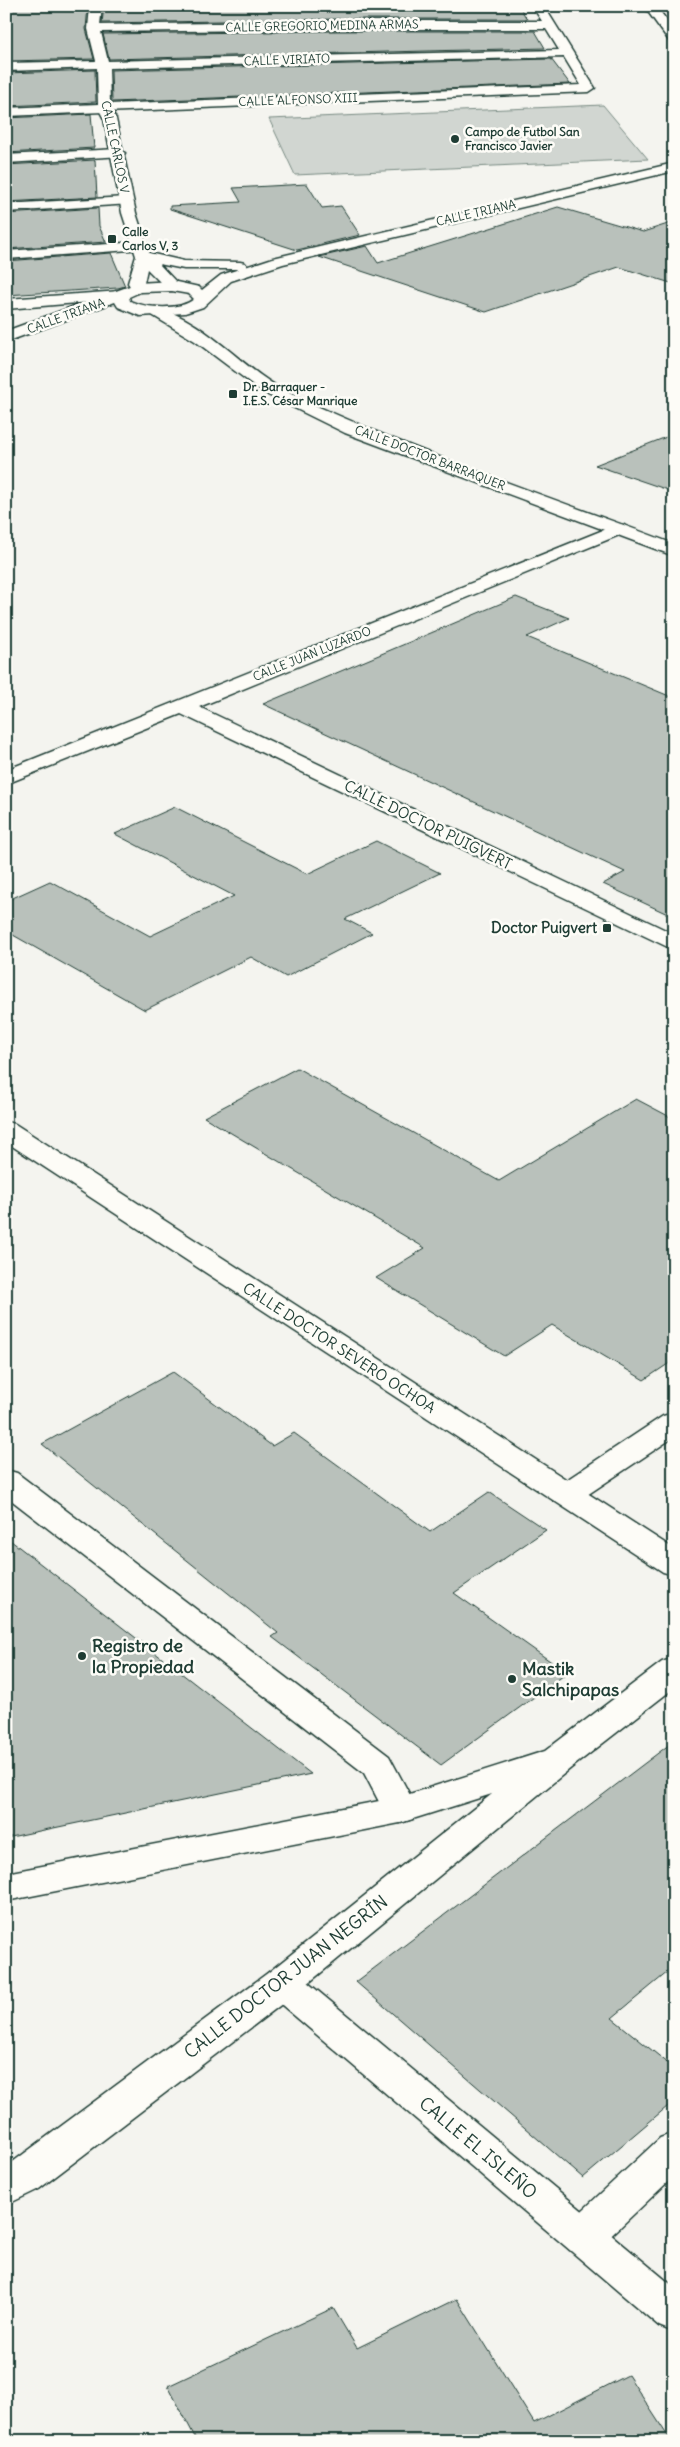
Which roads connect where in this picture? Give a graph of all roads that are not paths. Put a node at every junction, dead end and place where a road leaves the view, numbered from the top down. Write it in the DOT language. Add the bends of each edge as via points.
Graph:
graph roads {
  1 [pos="96,6"];
  2 [pos="538,6"];
  3 [pos="650,6"];
  4 [pos="337,20"];
  5 [pos="550,25"];
  6 [pos="94,29"];
  7 [pos="674,39"];
  8 [pos="347,50"];
  9 [pos="568,53"];
  10 [pos="103,65"];
  11 [pos="6,68"];
  12 [pos="362,97"];
  13 [pos="104,108"];
  14 [pos="6,112"];
  15 [pos="118,152"];
  16 [pos="6,159"];
  17 [pos="674,167"];
  18 [pos="126,201"];
  19 [pos="6,208"];
  20 [pos="141,251"];
  21 [pos="6,255"];
  22 [pos="278,261"];
  23 [pos="240,266"];
  24 [pos="172,286"];
  25 [pos="138,288"];
  26 [pos="121,296"];
  27 [pos="200,301"];
  28 [pos="6,304"];
  29 [pos="148,312"];
  30 [pos="8,336"];
  31 [pos="200,338"];
  32 [pos="618,529"];
  33 [pos="674,550"];
  34 [pos="182,707"];
  35 [pos="6,778"];
  36 [pos="674,943"];
  37 [pos="6,1130"];
  38 [pos="674,1423"];
  39 [pos="6,1480"];
  40 [pos="567,1494"];
  41 [pos="674,1564"];
  42 [pos="674,1670"];
  43 [pos="559,1759"];
  44 [pos="400,1810"];
  45 [pos="6,1887"];
  46 [pos="282,1983"];
  47 [pos="674,2150"];
  48 [pos="6,2188"];
  49 [pos="583,2236"];
  50 [pos="674,2312"];
  1 -- 6 [label="street, CALLE CARLOS V"];
  2 -- 5 [label="street"];
  3 -- 7 [label="street"];
  4 -- 5 [label="street, CALLE GREGORIO MEDINA ARMAS"];
  4 -- 6 [label="street, CALLE GREGORIO MEDINA ARMAS"];
  4 -- 8 [label="street"];
  5 -- 9 [label="street"];
  6 -- 10 [label="street, CALLE CARLOS V"];
  8 -- 9 [label="street, CALLE VIRIATO"];
  8 -- 10 [label="street, CALLE VIRIATO"];
  8 -- 12 [label="street"];
  9 -- 12 [label="street, CALLE ALFONSO XIII" via="589,88"];
  10 -- 11 [label="street, CALLE VIRIATO"];
  10 -- 13 [label="street, CALLE CARLOS V"];
  12 -- 13 [label="street, CALLE ALFONSO XIII"];
  13 -- 14 [label="street, CALLE ALFONSO XIII"];
  13 -- 15 [label="street, CALLE CARLOS V"];
  15 -- 16 [label="street"];
  15 -- 18 [label="street, CALLE CARLOS V"];
  17 -- 22 [label="street, CALLE TRIANA"];
  18 -- 19 [label="street"];
  18 -- 20 [label="street, CALLE CARLOS V"];
  20 -- 21 [label="street"];
  20 -- 23 [label="street" via="184,265"];
  20 -- 24 [label="street, CALLE CARLOS V"];
  20 -- 25 [label="street"];
  22 -- 23 [label="street"];
  22 -- 27 [label="street" via="226,278"];
  23 -- 24 [label="street"];
  24 -- 25 [label="street"];
  24 -- 27 [label="street" via="194,290"];
  25 -- 26 [label="street, CALLE TRIANA"];
  26 -- 28 [label="street"];
  26 -- 29 [label="street, CALLE DOCTOR BARRAQUER" via="122,304"];
  26 -- 30 [label="street, CALLE TRIANA"];
  27 -- 29 [label="street, CALLE TRIANA" via="180,310"];
  27 -- 31 [label="street, CALLE DOCTOR BARRAQUER" via="187,315"];
  29 -- 30 [label="street, CALLE TRIANA" via="89,315"];
  29 -- 31 [label="street, CALLE DOCTOR BARRAQUER" via="174,320"];
  31 -- 32 [label="street, CALLE DOCTOR BARRAQUER" via="270,390 351,429"];
  32 -- 33 [label="street, CALLE DOCTOR BARRAQUER"];
  32 -- 34 [label="street, CALLE JUAN LUZARDO"];
  34 -- 35 [label="street, CALLE JUAN LUZARDO"];
  34 -- 36 [label="street, CALLE DOCTOR PUIGVERT"];
  37 -- 40 [label="street, CALLE DOCTOR SEVERO OCHOA"];
  38 -- 40 [label="street"];
  39 -- 44 [label="street" via="377,1765"];
  40 -- 41 [label="street, CALLE DOCTOR SEVERO OCHOA"];
  42 -- 43 [label="street, CALLE DOCTOR JUAN NEGRÍN"];
  43 -- 44 [label="street, CALLE DOCTOR JUAN NEGRÍN"];
  43 -- 46 [label="street, CALLE DOCTOR JUAN NEGRÍN"];
  44 -- 45 [label="street, CALLE DOCTOR JUAN NEGRÍN"];
  46 -- 48 [label="street, CALLE DOCTOR JUAN NEGRÍN"];
  46 -- 49 [label="street, CALLE EL ISLEÑO"];
  47 -- 49 [label="street"];
  49 -- 50 [label="street, CALLE EL ISLEÑO"];
}
